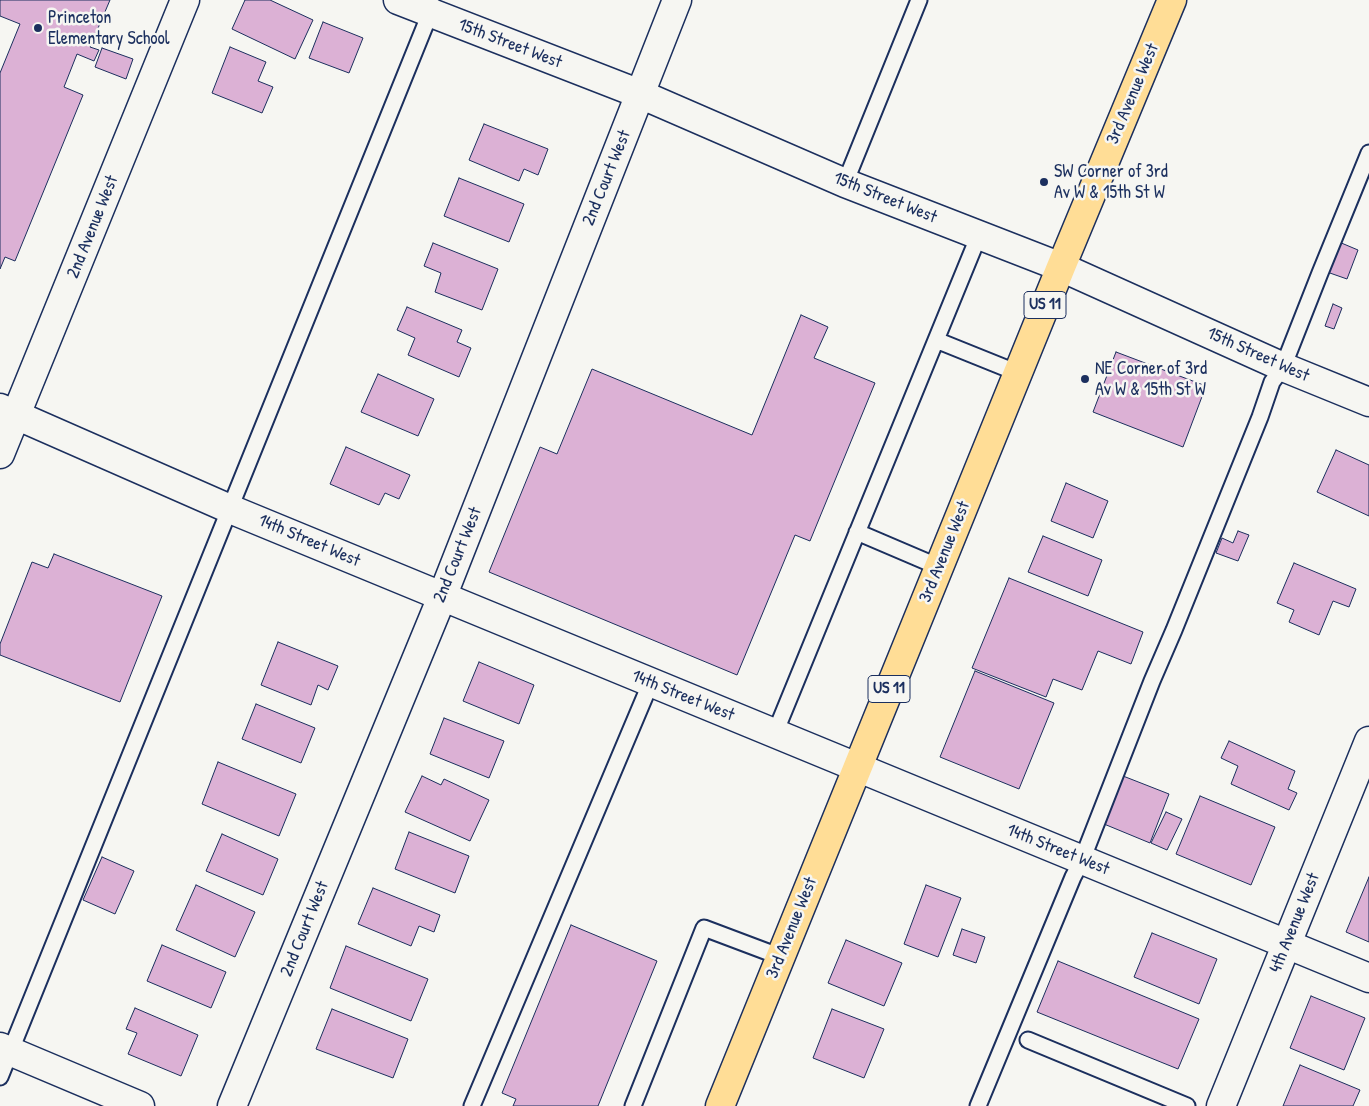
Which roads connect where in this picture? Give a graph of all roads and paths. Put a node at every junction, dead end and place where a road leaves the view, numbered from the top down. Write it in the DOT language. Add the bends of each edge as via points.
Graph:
graph roads {
  1 [pos="185,0"];
  2 [pos="398,0"];
  3 [pos="677,0"];
  4 [pos="919,0"];
  5 [pos="1172,0"];
  6 [pos="433,7"];
  7 [pos="640,94"];
  8 [pos="1369,153"];
  9 [pos="845,183"];
  10 [pos="979,236"];
  11 [pos="1061,267"];
  12 [pos="936,340"];
  13 [pos="1283,367"];
  14 [pos="1018,373"];
  15 [pos="1369,402"];
  16 [pos="8,411"];
  17 [pos="0,454"];
  18 [pos="230,509"];
  19 [pos="858,532"];
  20 [pos="939,566"];
  21 [pos="442,597"];
  22 [pos="651,682"];
  23 [pos="775,733"];
  24 [pos="1369,741"];
  25 [pos="857,768"];
  26 [pos="1082,860"];
  27 [pos="1287,944"];
  28 [pos="781,957"];
  29 [pos="1369,978"];
  30 [pos="1028,1040"];
  31 [pos="5,1049"];
  32 [pos="0,1077"];
  33 [pos="140,1106"];
  34 [pos="232,1106"];
  35 [pos="472,1106"];
  36 [pos="633,1106"];
  37 [pos="720,1106"];
  38 [pos="978,1106"];
  39 [pos="1187,1106"];
  40 [pos="1221,1106"];
  1 -- 16 [label="street, 2nd Avenue West"];
  2 -- 6 [label="street, 15th Street West"];
  3 -- 7 [label="street, 2nd Court West"];
  4 -- 9 [label="lane"];
  5 -- 11 [label="main road, 3rd Avenue West / US 11"];
  6 -- 7 [label="street, 15th Street West"];
  6 -- 18 [label="lane"];
  7 -- 9 [label="street, 15th Street West"];
  7 -- 21 [label="street, 2nd Court West"];
  8 -- 13 [label="lane"];
  9 -- 10 [label="street, 15th Street West"];
  10 -- 11 [label="street, 15th Street West"];
  10 -- 12 [label="lane"];
  11 -- 13 [label="street, 15th Street West"];
  11 -- 14 [label="main road, 3rd Avenue West / US 11"];
  12 -- 14 [label="lane"];
  12 -- 19 [label="lane"];
  13 -- 15 [label="street, 15th Street West"];
  13 -- 26 [label="lane" via="1272,382"];
  14 -- 20 [label="main road, 3rd Avenue West / US 11"];
  16 -- 17 [label="street, 2nd Avenue West"];
  16 -- 18 [label="street, 14th Street West"];
  18 -- 21 [label="street, 14th Street West"];
  18 -- 31 [label="lane"];
  19 -- 20 [label="lane"];
  19 -- 23 [label="lane"];
  20 -- 25 [label="main road, 3rd Avenue West / US 11"];
  21 -- 22 [label="street, 14th Street West"];
  21 -- 34 [label="street, 2nd Court West"];
  22 -- 23 [label="street, 14th Street West"];
  22 -- 35 [label="lane"];
  23 -- 25 [label="street, 14th Street West"];
  24 -- 27 [label="street, 4th Avenue West"];
  25 -- 26 [label="street, 14th Street West"];
  25 -- 28 [label="main road, 3rd Avenue West / US 11"];
  26 -- 27 [label="street, 14th Street West"];
  26 -- 38 [label="lane" via="1072,877"];
  27 -- 29 [label="street, 14th Street West"];
  27 -- 40 [label="street, 4th Avenue West"];
  28 -- 36 [label="lane" via="704,928"];
  28 -- 37 [label="main road, 3rd Avenue West / US 11"];
  30 -- 39 [label="lane"];
  31 -- 32 [label="lane"];
  31 -- 33 [label="street"];
}
